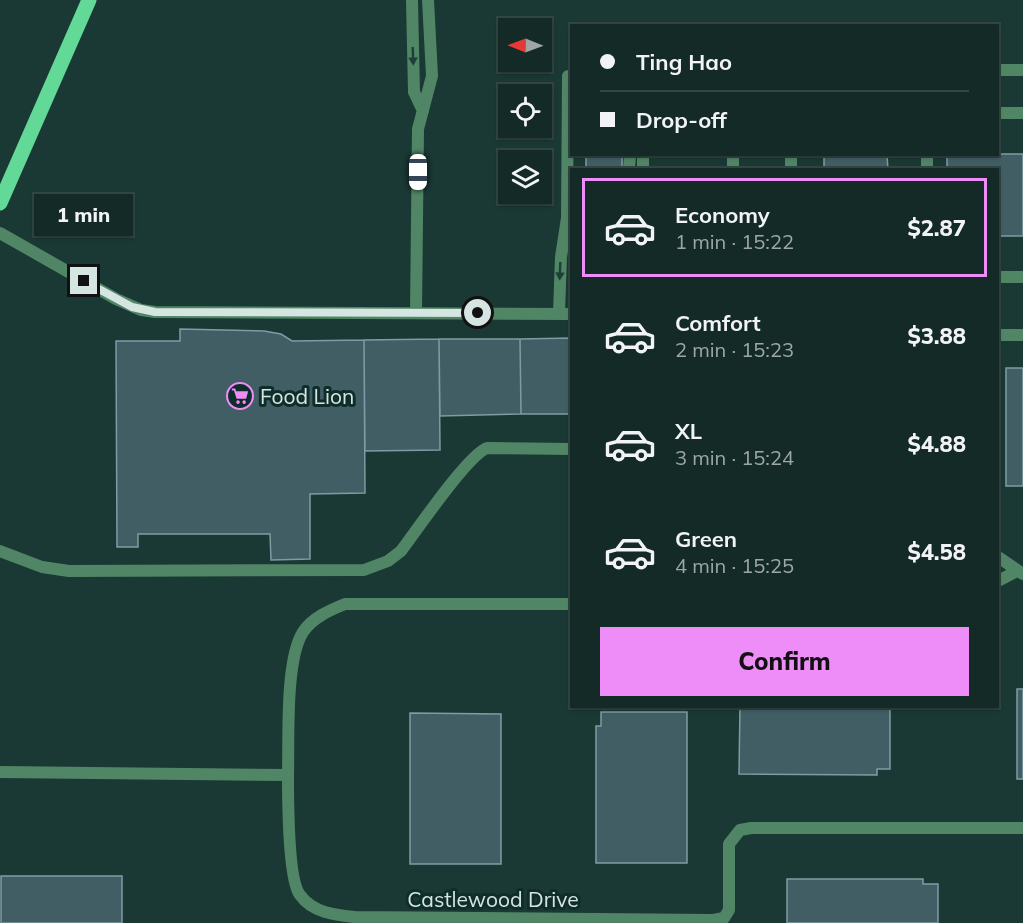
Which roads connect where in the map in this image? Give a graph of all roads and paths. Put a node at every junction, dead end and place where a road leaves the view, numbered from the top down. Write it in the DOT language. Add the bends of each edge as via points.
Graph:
graph roads {
  1 [pos="89,0"];
  2 [pos="412,0"];
  3 [pos="428,0"];
  4 [pos="999,70"];
  5 [pos="1023,70"];
  6 [pos="570,76"];
  7 [pos="423,111"];
  8 [pos="1023,112"];
  9 [pos="999,113"];
  10 [pos="5,176"];
  11 [pos="0,203"];
  12 [pos="567,218"];
  13 [pos="570,231"];
  14 [pos="0,233"];
  15 [pos="999,277"];
  16 [pos="1023,277"];
  17 [pos="416,313"];
  18 [pos="565,314"];
  19 [pos="999,335"];
  20 [pos="1023,335"];
  21 [pos="570,449"];
  22 [pos="0,551"];
  23 [pos="999,558"];
  24 [pos="1020,572"];
  25 [pos="999,581"];
  26 [pos="570,604"];
  27 [pos="0,772"];
  28 [pos="288,775"];
  29 [pos="1023,828"];
  1 -- 10 [label="main road"];
  2 -- 7 [label="street, one-way" via="414,92"];
  3 -- 7 [label="street" via="432,76"];
  4 -- 5 [label="street"];
  6 -- 12 [label="street"];
  7 -- 17 [label="street" via="418,129"];
  8 -- 9 [label="street"];
  10 -- 11 [label="main road"];
  12 -- 13 [label="street"];
  12 -- 18 [label="street, one-way" via="561,257"];
  14 -- 17 [label="street" via="141,310"];
  15 -- 16 [label="street"];
  17 -- 18 [label="street"];
  19 -- 20 [label="street"];
  21 -- 22 [label="street" via="482,450 401,551 364,570 69,571 42,567"];
  23 -- 24 [label="street"];
  24 -- 25 [label="street"];
  26 -- 28 [label="street" via="345,604 325,612 304,630 296,647"];
  27 -- 28 [label="street"];
  28 -- 29 [label="street, Castlewood Drive" via="294,875 299,894 313,907 354,917 713,920 724,918 729,910 729,844 740,830"];
}
